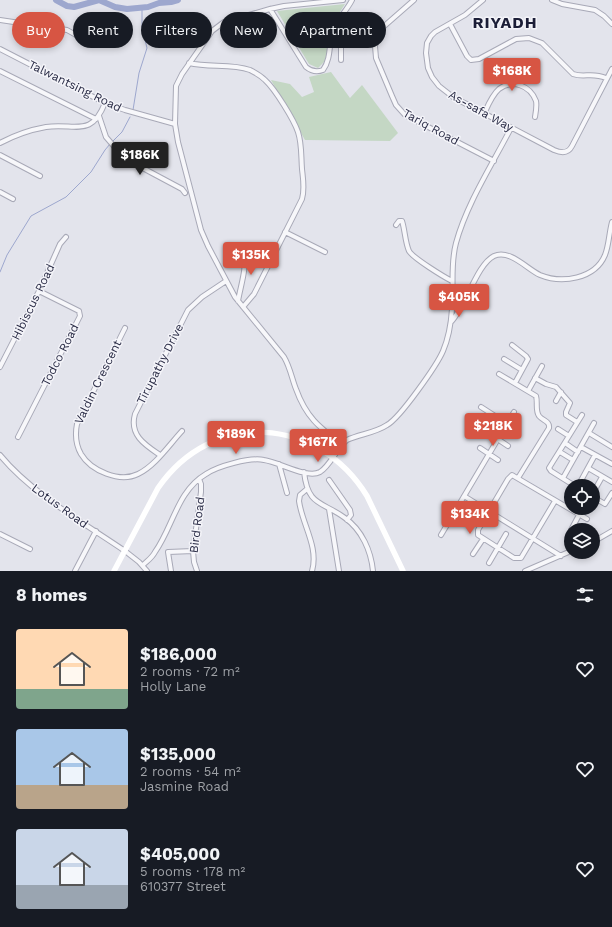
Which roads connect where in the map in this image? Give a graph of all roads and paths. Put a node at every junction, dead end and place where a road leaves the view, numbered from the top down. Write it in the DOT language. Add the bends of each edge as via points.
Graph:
graph roads {
  1 [pos="343,0"];
  2 [pos="352,0"];
  3 [pos="414,0"];
  4 [pos="483,0"];
  5 [pos="552,0"];
  6 [pos="270,9"];
  7 [pos="344,12"];
  8 [pos="0,20"];
  9 [pos="450,24"];
  10 [pos="612,24"];
  11 [pos="73,33"];
  12 [pos="285,33"];
  13 [pos="295,48"];
  14 [pos="330,48"];
  15 [pos="341,48"];
  16 [pos="0,49"];
  17 [pos="341,60"];
  18 [pos="189,63"];
  19 [pos="612,69"];
  20 [pos="0,71"];
  21 [pos="606,78"];
  22 [pos="105,103"];
  23 [pos="484,114"];
  24 [pos="535,116"];
  25 [pos="98,118"];
  26 [pos="175,124"];
  27 [pos="511,128"];
  28 [pos="0,143"];
  29 [pos="0,155"];
  30 [pos="494,161"];
  31 [pos="40,176"];
  32 [pos="0,192"];
  33 [pos="185,193"];
  34 [pos="13,199"];
  35 [pos="612,222"];
  36 [pos="396,225"];
  37 [pos="285,232"];
  38 [pos="66,237"];
  39 [pos="244,252"];
  40 [pos="325,252"];
  41 [pos="226,281"];
  42 [pos="452,281"];
  43 [pos="39,291"];
  44 [pos="238,301"];
  45 [pos="243,307"];
  46 [pos="451,323"];
  47 [pos="125,328"];
  48 [pos="512,345"];
  49 [pos="504,359"];
  50 [pos="542,366"];
  51 [pos="0,367"];
  52 [pos="522,370"];
  53 [pos="499,374"];
  54 [pos="535,378"];
  55 [pos="515,383"];
  56 [pos="528,391"];
  57 [pos="561,392"];
  58 [pos="556,401"];
  59 [pos="481,407"];
  60 [pos="514,412"];
  61 [pos="582,415"];
  62 [pos="577,422"];
  63 [pos="508,423"];
  64 [pos="594,424"];
  65 [pos="481,428"];
  66 [pos="558,429"];
  67 [pos="517,430"];
  68 [pos="182,431"];
  69 [pos="589,433"];
  70 [pos="569,436"];
  71 [pos="18,437"];
  72 [pos="498,439"];
  73 [pos="565,443"];
  74 [pos="341,444"];
  75 [pos="508,446"];
  76 [pos="582,447"];
  77 [pos="612,447"];
  78 [pos="480,448"];
  79 [pos="560,452"];
  80 [pos="578,452"];
  81 [pos="489,454"];
  82 [pos="0,455"];
  83 [pos="160,455"];
  84 [pos="595,455"];
  85 [pos="332,457"];
  86 [pos="498,460"];
  87 [pos="574,460"];
  88 [pos="279,464"];
  89 [pos="612,464"];
  90 [pos="588,468"];
  91 [pos="304,472"];
  92 [pos="602,477"];
  93 [pos="518,478"];
  94 [pos="563,478"];
  95 [pos="199,479"];
  96 [pos="581,479"];
  97 [pos="329,480"];
  98 [pos="600,481"];
  99 [pos="612,482"];
  100 [pos="307,489"];
  101 [pos="287,493"];
  102 [pos="612,493"];
  103 [pos="464,496"];
  104 [pos="555,501"];
  105 [pos="600,501"];
  106 [pos="564,506"];
  107 [pos="329,509"];
  108 [pos="489,512"];
  109 [pos="579,515"];
  110 [pos="587,519"];
  111 [pos="347,520"];
  112 [pos="575,523"];
  113 [pos="96,531"];
  114 [pos="612,531"];
  115 [pos="0,534"];
  116 [pos="506,534"];
  117 [pos="441,535"];
  118 [pos="600,538"];
  119 [pos="483,539"];
  120 [pos="533,539"];
  121 [pos="159,547"];
  122 [pos="498,548"];
  123 [pos="30,549"];
  124 [pos="125,551"];
  125 [pos="193,551"];
  126 [pos="168,552"];
  127 [pos="473,554"];
  128 [pos="564,554"];
  129 [pos="561,556"];
  130 [pos="489,563"];
  131 [pos="142,566"];
  132 [pos="75,571"];
  133 [pos="114,571"];
  134 [pos="147,571"];
  135 [pos="171,571"];
  136 [pos="197,571"];
  137 [pos="312,571"];
  138 [pos="339,571"];
  139 [pos="373,571"];
  140 [pos="403,571"];
  141 [pos="525,571"];
  1 -- 6 [label="street"];
  2 -- 7 [label="street"];
  3 -- 30 [label="street, Tariq Road" via="382,28 375,41 376,58 396,105 405,115"];
  4 -- 9 [label="street, As-safa Way"];
  5 -- 10 [label="street" via="595,10"];
  6 -- 12 [label="street"];
  6 -- 18 [label="street" via="220,24"];
  8 -- 11 [label="street" via="67,30"];
  9 -- 21 [label="street" via="466,56 472,60 479,59 516,39 529,38 542,43 573,74 596,74"];
  9 -- 23 [label="street, As-safa Way" via="435,32 429,40 426,52 428,68 445,92"];
  13 -- 14 [label="street" via="306,66 315,72 323,70"];
  15 -- 17 [label="street"];
  16 -- 22 [label="street, Talwantsing Road"];
  18 -- 26 [label="street" via="176,86"];
  18 -- 37 [label="street" via="201,66 239,67 255,73 268,83 293,120 300,138 304,191 301,203"];
  19 -- 21 [label="street"];
  20 -- 25 [label="street"];
  21 -- 27 [label="street, As-safa Way" via="567,152 554,150"];
  22 -- 25 [label="street"];
  22 -- 26 [label="street, Talwantsing Road"];
  23 -- 24 [label="street" via="498,90 516,84 525,87 534,97"];
  23 -- 27 [label="street, As-safa Way"];
  25 -- 28 [label="street" via="78,127 37,128"];
  25 -- 33 [label="street" via="111,144 128,161 182,188"];
  26 -- 41 [label="street" via="201,230"];
  27 -- 30 [label="street"];
  29 -- 31 [label="street"];
  30 -- 42 [label="street" via="460,229 453,254"];
  32 -- 34 [label="street"];
  35 -- 46 [label="street" via="605,254 594,269 584,275 565,279 550,278 536,273 509,256 493,256 485,263"];
  36 -- 42 [label="street" via="402,221 407,245 413,255"];
  37 -- 40 [label="street"];
  37 -- 45 [label="street" via="254,294"];
  38 -- 43 [label="street, Hibiscus Road" via="60,244"];
  39 -- 44 [label="street" via="246,260"];
  41 -- 44 [label="street"];
  41 -- 83 [label="street, Tirupathy Drive" via="188,310 134,414 134,428 138,437"];
  42 -- 46 [label="street"];
  43 -- 51 [label="street, Hibiscus Road"];
  43 -- 71 [label="street, Todco Road" via="79,311 80,316"];
  44 -- 45 [label="street"];
  45 -- 74 [label="street" via="288,362 301,400 313,421"];
  46 -- 74 [label="street" via="448,340 438,362 393,420 388,425 354,436"];
  47 -- 83 [label="street, Valdin Crescent" via="79,418 76,443 81,454 90,463 106,473 122,477 143,472"];
  48 -- 52 [label="street" via="528,358"];
  49 -- 52 [label="street"];
  50 -- 54 [label="street"];
  52 -- 55 [label="street"];
  53 -- 55 [label="street"];
  54 -- 56 [label="street"];
  54 -- 57 [label="street"];
  55 -- 56 [label="street"];
  56 -- 93 [label="street" via="536,396 538,413 549,426"];
  57 -- 58 [label="street"];
  57 -- 62 [label="street" via="570,403 566,415"];
  59 -- 63 [label="street"];
  60 -- 63 [label="street"];
  61 -- 62 [label="street"];
  62 -- 70 [label="street"];
  63 -- 67 [label="street"];
  63 -- 72 [label="street"];
  64 -- 69 [label="street"];
  65 -- 72 [label="street"];
  66 -- 70 [label="street"];
  68 -- 83 [label="street, Valdin Crescent"];
  69 -- 76 [label="street"];
  69 -- 77 [label="street"];
  70 -- 73 [label="street"];
  72 -- 75 [label="street"];
  72 -- 81 [label="street"];
  73 -- 79 [label="street"];
  73 -- 80 [label="street"];
  74 -- 85 [label="street"];
  76 -- 80 [label="street"];
  76 -- 84 [label="street"];
  78 -- 81 [label="street"];
  79 -- 87 [label="street"];
  79 -- 94 [label="street" via="550,469"];
  80 -- 87 [label="street"];
  81 -- 86 [label="street"];
  81 -- 103 [label="street"];
  82 -- 113 [label="street, Lotus Road" via="36,489"];
  84 -- 89 [label="street"];
  84 -- 90 [label="street"];
  85 -- 91 [label="street" via="319,472"];
  85 -- 124 [label="main road" via="306,442 275,433 246,433 210,444 186,458 167,476"];
  85 -- 140 [label="main road" via="362,487"];
  87 -- 94 [label="street"];
  88 -- 91 [label="street"];
  88 -- 95 [label="street" via="261,459 248,461 221,467"];
  88 -- 101 [label="street"];
  90 -- 92 [label="street"];
  90 -- 96 [label="street"];
  91 -- 100 [label="street"];
  92 -- 98 [label="street"];
  92 -- 99 [label="street"];
  93 -- 104 [label="street"];
  93 -- 108 [label="street" via="511,476"];
  95 -- 121 [label="street" via="182,499"];
  95 -- 125 [label="street, Bird Road" via="201,492"];
  97 -- 111 [label="street" via="350,510 351,515"];
  100 -- 107 [label="street" via="316,501"];
  100 -- 137 [label="street" via="298,501 312,548"];
  102 -- 105 [label="street" via="605,504"];
  103 -- 108 [label="street"];
  103 -- 117 [label="street"];
  104 -- 106 [label="street"];
  104 -- 120 [label="street"];
  107 -- 111 [label="street"];
  107 -- 138 [label="street"];
  108 -- 119 [label="street" via="478,532"];
  108 -- 120 [label="street"];
  109 -- 110 [label="street"];
  109 -- 112 [label="street"];
  111 -- 139 [label="street" via="368,547"];
  113 -- 124 [label="street, Lotus Road"];
  113 -- 132 [label="street"];
  114 -- 118 [label="street"];
  115 -- 123 [label="street"];
  116 -- 122 [label="street"];
  119 -- 122 [label="street"];
  119 -- 127 [label="street"];
  120 -- 122 [label="street" via="523,556 519,558 514,558"];
  120 -- 129 [label="street"];
  121 -- 126 [label="street"];
  121 -- 131 [label="street"];
  122 -- 130 [label="street"];
  124 -- 131 [label="street, Lotus Road"];
  124 -- 133 [label="main road"];
  125 -- 126 [label="street"];
  125 -- 136 [label="street, Bird Road"];
  126 -- 135 [label="street"];
  128 -- 129 [label="street"];
  129 -- 141 [label="street"];
  131 -- 134 [label="street, Lotus Road"];
}
